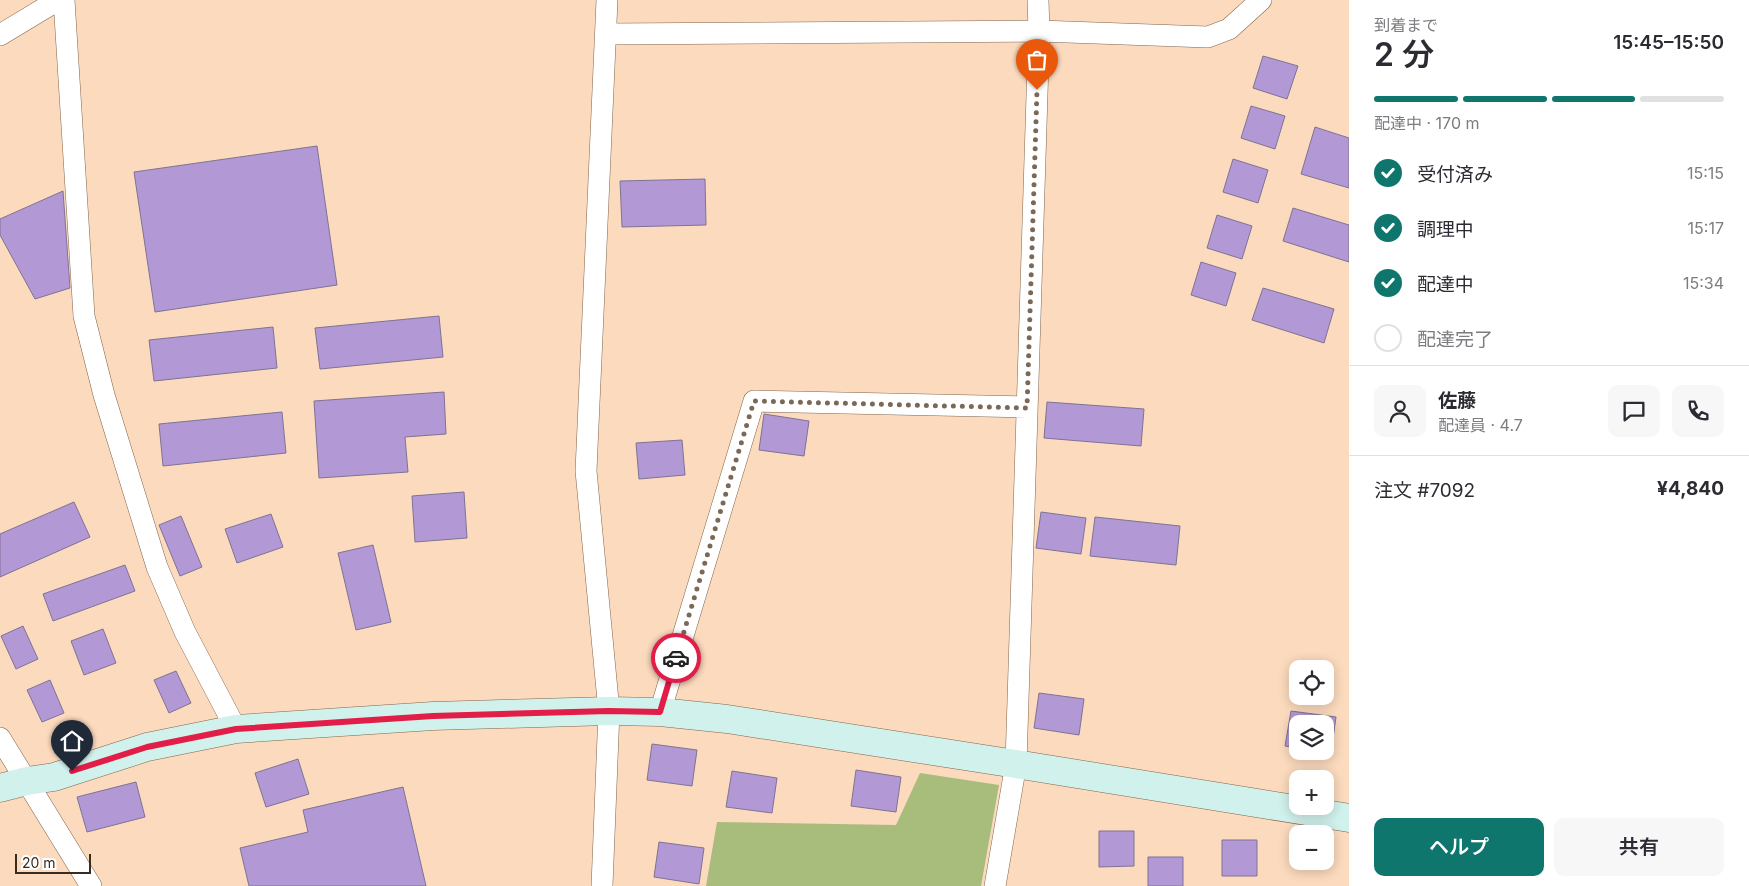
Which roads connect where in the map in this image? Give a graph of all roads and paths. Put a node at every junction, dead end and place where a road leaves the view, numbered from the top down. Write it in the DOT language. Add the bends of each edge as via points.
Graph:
graph roads {
  1 [pos="58,0"];
  2 [pos="64,0"];
  3 [pos="607,0"];
  4 [pos="1038,0"];
  5 [pos="1262,0"];
  6 [pos="1039,31"];
  7 [pos="606,34"];
  8 [pos="0,35"];
  9 [pos="1027,408"];
  10 [pos="609,711"];
  11 [pos="660,712"];
  12 [pos="236,729"];
  13 [pos="0,738"];
  14 [pos="1016,764"];
  15 [pos="27,780"];
  16 [pos="0,788"];
  17 [pos="1349,818"];
  18 [pos="91,886"];
  19 [pos="602,886"];
  20 [pos="995,886"];
  1 -- 8 [label="street"];
  2 -- 12 [label="street" via="84,316 104,395 157,567 185,632"];
  3 -- 7 [label="street"];
  4 -- 6 [label="street"];
  5 -- 6 [label="street" via="1229,29 1208,37"];
  6 -- 7 [label="street"];
  6 -- 9 [label="street"];
  7 -- 10 [label="street" via="586,471"];
  9 -- 11 [label="street" via="754,401"];
  9 -- 14 [label="street"];
  10 -- 11 [label="street"];
  10 -- 12 [label="street" via="433,716"];
  10 -- 19 [label="street"];
  11 -- 14 [label="street" via="727,719"];
  12 -- 15 [label="street" via="147,747 54,777"];
  13 -- 15 [label="street"];
  14 -- 17 [label="street"];
  14 -- 20 [label="street"];
  15 -- 16 [label="street"];
  15 -- 18 [label="street"];
}
